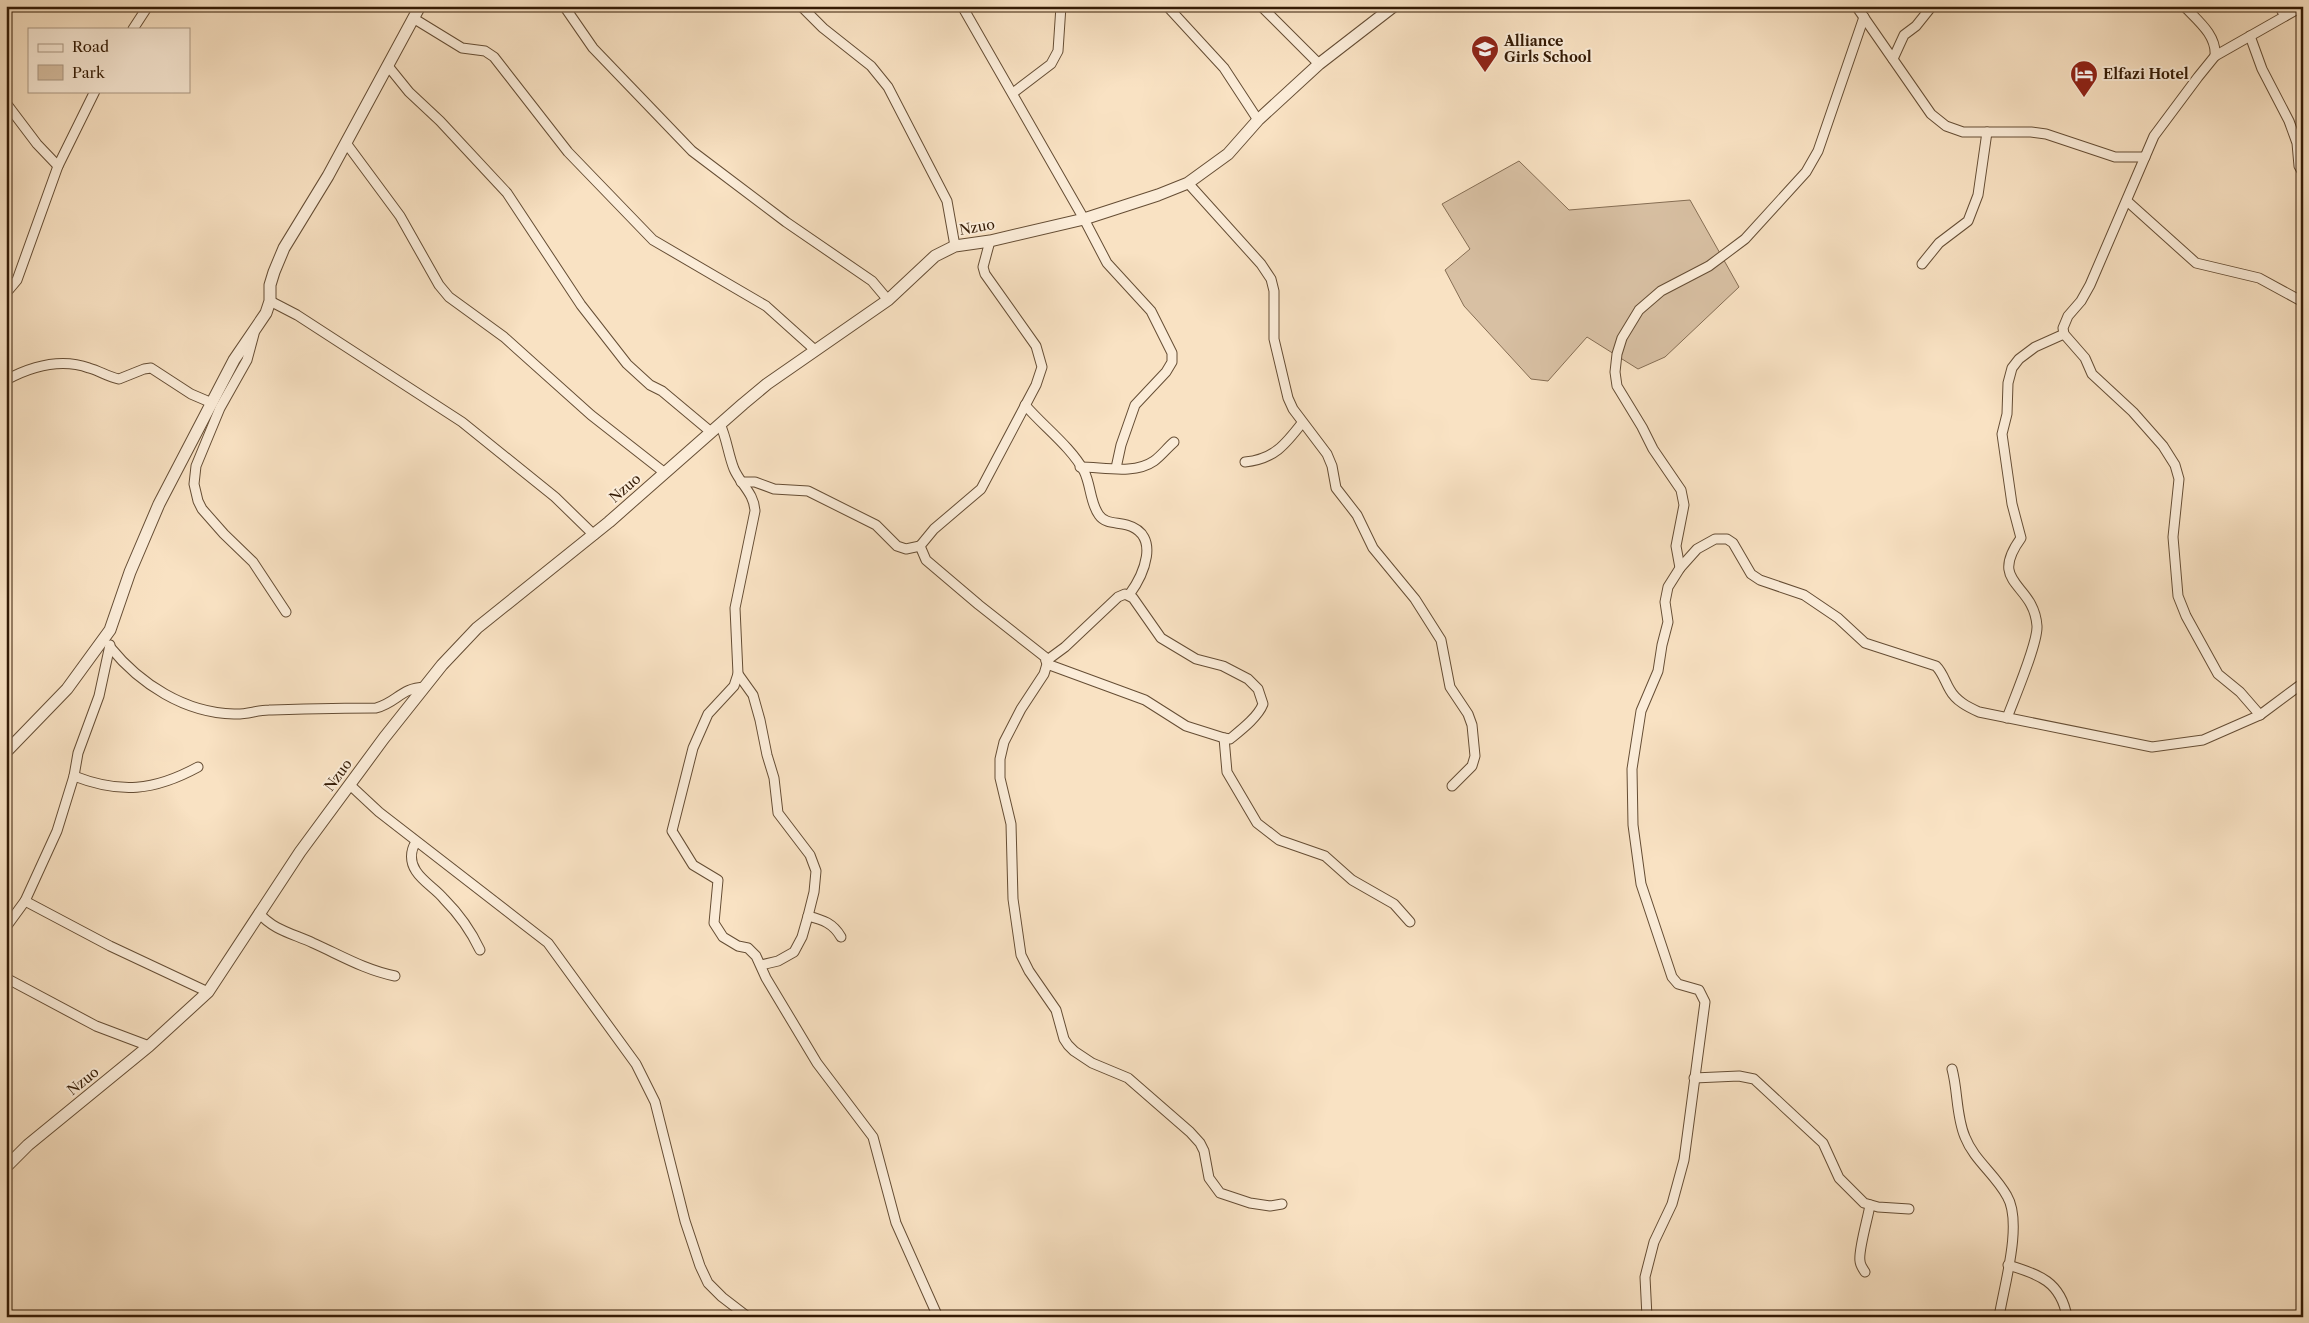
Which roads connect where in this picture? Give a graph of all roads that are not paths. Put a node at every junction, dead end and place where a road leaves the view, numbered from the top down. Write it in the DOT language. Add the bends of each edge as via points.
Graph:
graph roads {
  1 [pos="148,6"];
  2 [pos="420,6"];
  3 [pos="564,6"];
  4 [pos="800,6"];
  5 [pos="962,6"];
  6 [pos="1061,6"];
  7 [pos="1167,6"];
  8 [pos="1261,6"];
  9 [pos="1394,6"];
  10 [pos="1856,6"];
  11 [pos="1932,6"];
  12 [pos="2184,6"];
  13 [pos="2279,6"];
  14 [pos="2303,6"];
  15 [pos="2285,16"];
  16 [pos="1864,17"];
  17 [pos="413,18"];
  18 [pos="135,28"];
  19 [pos="2250,36"];
  20 [pos="2215,56"];
  21 [pos="1893,59"];
  22 [pos="1319,64"];
  23 [pos="388,66"];
  24 [pos="95,92"];
  25 [pos="1013,93"];
  26 [pos="6,103"];
  27 [pos="1258,120"];
  28 [pos="1987,132"];
  29 [pos="346,143"];
  30 [pos="2146,158"];
  31 [pos="58,166"];
  32 [pos="2303,173"];
  33 [pos="1188,183"];
  34 [pos="2127,200"];
  35 [pos="1084,219"];
  36 [pos="990,241"];
  37 [pos="955,246"];
  38 [pos="1922,264"];
  39 [pos="6,293"];
  40 [pos="888,300"];
  41 [pos="270,301"];
  42 [pos="2303,302"];
  43 [pos="254,334"];
  44 [pos="2064,334"];
  45 [pos="815,350"];
  46 [pos="6,380"];
  47 [pos="212,402"];
  48 [pos="1026,405"];
  49 [pos="1302,423"];
  50 [pos="715,428"];
  51 [pos="1174,442"];
  52 [pos="1245,462"];
  53 [pos="1080,466"];
  54 [pos="1116,468"];
  55 [pos="665,473"];
  56 [pos="741,482"];
  57 [pos="594,535"];
  58 [pos="920,546"];
  59 [pos="1680,568"];
  60 [pos="1129,595"];
  61 [pos="286,612"];
  62 [pos="110,630"];
  63 [pos="110,647"];
  64 [pos="1046,663"];
  65 [pos="738,674"];
  66 [pos="2303,682"];
  67 [pos="425,687"];
  68 [pos="2260,715"];
  69 [pos="2008,718"];
  70 [pos="1224,738"];
  71 [pos="6,752"];
  72 [pos="198,766"];
  73 [pos="74,776"];
  74 [pos="350,785"];
  75 [pos="1452,786"];
  76 [pos="416,842"];
  77 [pos="25,901"];
  78 [pos="259,913"];
  79 [pos="808,916"];
  80 [pos="1410,922"];
  81 [pos="6,927"];
  82 [pos="841,937"];
  83 [pos="480,950"];
  84 [pos="761,965"];
  85 [pos="395,976"];
  86 [pos="6,978"];
  87 [pos="208,992"];
  88 [pos="149,1046"];
  89 [pos="1952,1069"];
  90 [pos="1694,1078"];
  91 [pos="6,1167"];
  92 [pos="1282,1204"];
  93 [pos="1870,1205"];
  94 [pos="1909,1209"];
  95 [pos="2008,1265"];
  96 [pos="1865,1272"];
  97 [pos="748,1317"];
  98 [pos="938,1317"];
  99 [pos="1647,1317"];
  100 [pos="1999,1317"];
  101 [pos="2067,1317"];
  1 -- 18 [label="street"];
  2 -- 17 [label="street"];
  3 -- 40 [label="street" via="592,48 692,151 786,222 872,281"];
  4 -- 37 [label="street" via="871,66 888,87 947,201"];
  5 -- 25 [label="street"];
  6 -- 25 [label="street" via="1058,51 1051,64"];
  7 -- 27 [label="street" via="1224,68"];
  8 -- 22 [label="street"];
  9 -- 22 [label="street, Nzuo"];
  10 -- 16 [label="street"];
  11 -- 21 [label="street" via="1904,35"];
  12 -- 20 [label="street" via="2211,36 2216,47"];
  13 -- 15 [label="street"];
  14 -- 15 [label="street"];
  15 -- 19 [label="street"];
  16 -- 21 [label="street"];
  16 -- 59 [label="street" via="1818,151 1806,172 1745,239 1709,266 1662,291 1639,310 1622,338 1615,372 1617,386 1653,450 1681,490 1684,505 1676,546"];
  17 -- 23 [label="street"];
  17 -- 45 [label="street" via="462,48 486,51 494,56 568,152 653,240 766,306"];
  19 -- 20 [label="street"];
  19 -- 32 [label="street" via="2266,77 2289,121"];
  20 -- 30 [label="street" via="2154,136"];
  21 -- 28 [label="street" via="1931,114 1946,126 1963,132"];
  22 -- 27 [label="street, Nzuo"];
  23 -- 29 [label="street"];
  23 -- 50 [label="street" via="507,193 581,305 627,364 650,385"];
  24 -- 31 [label="street"];
  25 -- 35 [label="street"];
  26 -- 31 [label="street"];
  27 -- 33 [label="street, Nzuo" via="1228,154"];
  28 -- 30 [label="street" via="2046,134 2115,157"];
  28 -- 38 [label="street" via="1978,195 1968,221 1939,243"];
  29 -- 41 [label="street" via="284,248 270,285"];
  29 -- 55 [label="street" via="400,216 449,297 517,348 591,414"];
  30 -- 34 [label="street"];
  31 -- 39 [label="street" via="17,280"];
  33 -- 35 [label="street, Nzuo"];
  33 -- 49 [label="street" via="1271,279 1274,339 1282,377 1288,398"];
  34 -- 42 [label="street" via="2196,263 2259,278"];
  34 -- 44 [label="street" via="2090,285 2068,316"];
  35 -- 36 [label="street, Nzuo"];
  35 -- 54 [label="street" via="1107,263 1151,311 1172,353 1172,362 1166,372 1135,405"];
  36 -- 37 [label="street, Nzuo"];
  36 -- 48 [label="street" via="983,267 985,274 1041,357 1042,368"];
  37 -- 40 [label="street, Nzuo" via="935,256"];
  40 -- 45 [label="street, Nzuo"];
  41 -- 43 [label="street"];
  41 -- 57 [label="street" via="297,315 462,422 555,497"];
  43 -- 47 [label="street" via="234,360"];
  43 -- 61 [label="street" via="247,360 220,408 196,466 194,484 202,509 253,562"];
  44 -- 68 [label="street" via="2085,358 2092,374 2133,412 2175,465 2179,479 2173,537 2178,596 2218,674"];
  44 -- 69 [label="street" via="2035,347 2019,359 2012,368 2008,384 2007,414 2002,434 2012,504 2021,538 2009,556 2008,567 2010,577 2036,612 2038,630"];
  45 -- 50 [label="street, Nzuo" via="767,384"];
  46 -- 47 [label="street" via="60,362 119,379 151,368 191,394"];
  47 -- 62 [label="street" via="159,504"];
  48 -- 53 [label="street"];
  48 -- 58 [label="street" via="981,490 934,529"];
  49 -- 52 [label="street" via="1275,452 1261,460"];
  49 -- 75 [label="street" via="1327,454 1336,488 1356,515 1373,548 1415,599 1441,640 1450,687 1472,725 1475,756 1472,766"];
  50 -- 55 [label="street, Nzuo"];
  50 -- 56 [label="street" via="726,435 733,466"];
  51 -- 54 [label="street" via="1154,461 1142,467"];
  53 -- 54 [label="street"];
  53 -- 60 [label="street" via="1099,516 1137,529 1145,538 1145,567"];
  55 -- 57 [label="street, Nzuo"];
  56 -- 58 [label="street" via="755,482 774,489 808,491 876,525 897,546 906,549"];
  56 -- 65 [label="street" via="754,501 755,511 735,608"];
  57 -- 67 [label="street, Nzuo" via="477,628"];
  58 -- 64 [label="street" via="926,560 1045,657"];
  59 -- 69 [label="street" via="1697,549 1715,539 1727,539 1734,543 1751,574 1760,580 1804,595 1838,618 1865,643 1936,666 1950,691 1964,706"];
  59 -- 90 [label="street" via="1668,587 1665,602 1668,622 1658,671 1641,711 1632,769 1633,825 1641,884 1672,977 1678,984 1699,990 1705,1002"];
  60 -- 64 [label="street" via="1118,597"];
  60 -- 70 [label="street" via="1161,638 1196,658 1223,666 1248,679 1258,689 1262,708 1239,732 1230,739"];
  62 -- 63 [label="street"];
  62 -- 71 [label="street" via="66,689"];
  63 -- 67 [label="street" via="121,661 161,692 212,712 236,714 259,710 376,708 386,705 411,687"];
  63 -- 73 [label="street" via="99,696 78,753"];
  64 -- 70 [label="street" via="1145,700 1186,726"];
  64 -- 92 [label="street" via="1044,674 1011,727 1000,759 1000,778 1011,824 1013,899 1022,955 1056,1010 1068,1045 1092,1063 1128,1078 1190,1132 1204,1150 1209,1178 1220,1193 1250,1203"];
  65 -- 79 [label="street" via="753,695 774,778 778,813 814,860 814,892"];
  65 -- 84 [label="street" via="734,686 708,714 693,748 672,831 693,865 718,880 713,916 717,929 730,942 752,952"];
  66 -- 68 [label="street"];
  67 -- 74 [label="street, Nzuo"];
  68 -- 69 [label="street" via="2203,740 2152,747"];
  70 -- 80 [label="street" via="1227,772 1257,823 1279,840 1325,856 1352,880 1394,904"];
  72 -- 73 [label="street" via="179,777 137,788 101,785"];
  73 -- 77 [label="street" via="57,831"];
  74 -- 76 [label="street"];
  74 -- 78 [label="street, Nzuo"];
  76 -- 83 [label="street" via="411,852 416,871 461,918"];
  76 -- 97 [label="street" via="548,942 636,1064 655,1102 685,1221 700,1266 708,1283"];
  77 -- 81 [label="street"];
  77 -- 87 [label="street"];
  78 -- 85 [label="street" via="295,937 372,971"];
  78 -- 87 [label="street, Nzuo"];
  79 -- 82 [label="street" via="827,922"];
  79 -- 84 [label="street" via="794,952"];
  84 -- 98 [label="street" via="817,1063 872,1136 896,1223"];
  86 -- 88 [label="street" via="96,1026"];
  87 -- 88 [label="street, Nzuo"];
  88 -- 91 [label="street, Nzuo" via="28,1145"];
  89 -- 95 [label="street" via="1962,1129 1970,1150 2008,1196 2013,1211 2014,1228"];
  90 -- 93 [label="street" via="1739,1076 1754,1079 1823,1143 1839,1178"];
  90 -- 99 [label="street" via="1684,1160 1672,1204 1654,1242 1645,1277"];
  93 -- 94 [label="street"];
  93 -- 96 [label="street" via="1860,1250 1860,1262"];
  95 -- 100 [label="street"];
  95 -- 101 [label="street" via="2024,1269 2057,1289"];
}
